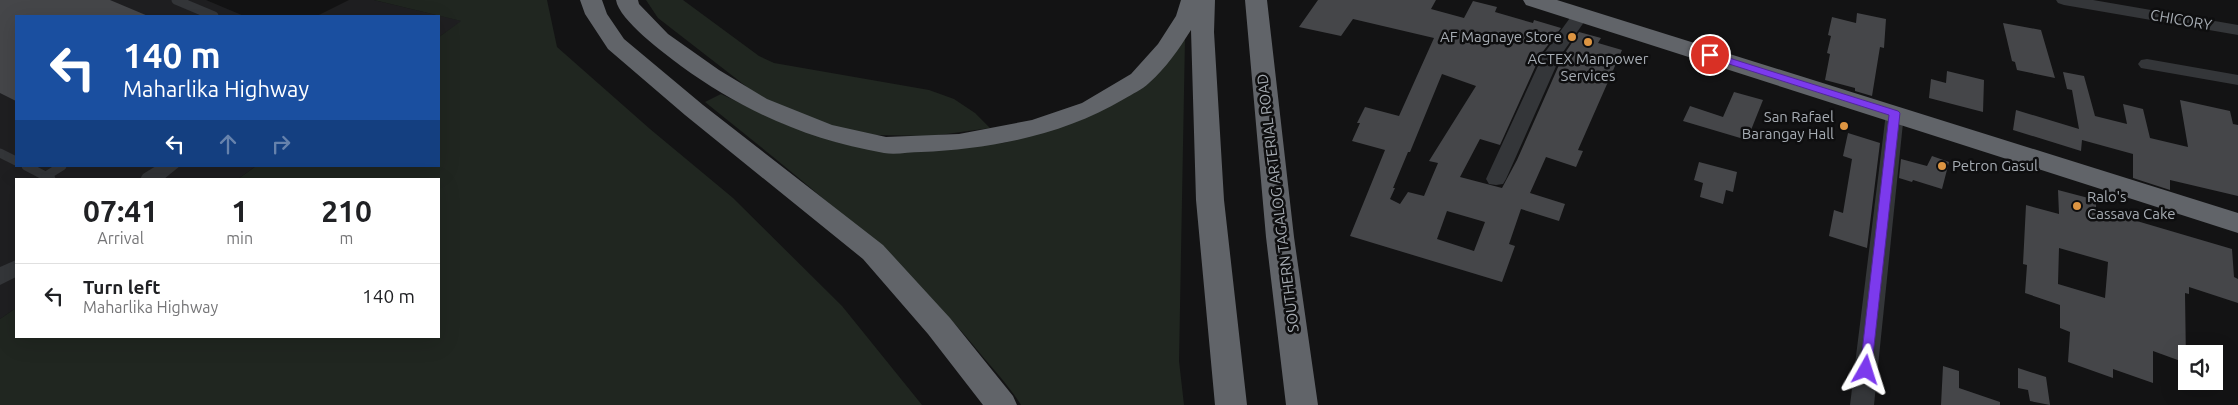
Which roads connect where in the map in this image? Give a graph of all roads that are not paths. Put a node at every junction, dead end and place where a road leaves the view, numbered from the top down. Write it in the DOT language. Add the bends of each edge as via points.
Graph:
graph roads {
  1 [pos="176,0"];
  2 [pos="591,0"];
  3 [pos="627,0"];
  4 [pos="1192,0"];
  5 [pos="1204,0"];
  6 [pos="1256,0"];
  7 [pos="1534,0"];
  8 [pos="2064,0"];
  9 [pos="1569,8"];
  10 [pos="212,15"];
  11 [pos="2238,30"];
  12 [pos="2147,64"];
  13 [pos="2238,80"];
  14 [pos="1895,113"];
  15 [pos="0,153"];
  16 [pos="15,160"];
  17 [pos="28,167"];
  18 [pos="61,167"];
  19 [pos="168,167"];
  20 [pos="48,177"];
  21 [pos="152,178"];
  22 [pos="1496,179"];
  23 [pos="2238,222"];
  24 [pos="15,268"];
  25 [pos="0,277"];
  26 [pos="1001,405"];
  27 [pos="1231,405"];
  28 [pos="1302,405"];
  29 [pos="1862,405"];
  1 -- 10 [label="lane"];
  2 -- 26 [label="highway" via="596,14 616,44 874,252 939,326"];
  3 -- 4 [label="highway" via="628,6 660,39 758,104 824,132 886,145 959,142 1037,127 1091,108 1140,79 1168,48 1187,16"];
  5 -- 27 [label="highway" via="1202,32 1210,200"];
  6 -- 28 [label="highway, SOUTHERN TAGALOG ARTERIAL ROAD" via="1280,237"];
  7 -- 9 [label="highway"];
  8 -- 11 [label="street, CHICORY"];
  9 -- 14 [label="highway"];
  9 -- 22 [label="street" via="1552,55"];
  12 -- 13 [label="street"];
  14 -- 23 [label="highway"];
  14 -- 29 [label="street"];
  15 -- 16 [label="lane"];
  17 -- 20 [label="lane"];
  18 -- 20 [label="lane"];
  19 -- 21 [label="street"];
  24 -- 25 [label="street"];
}
